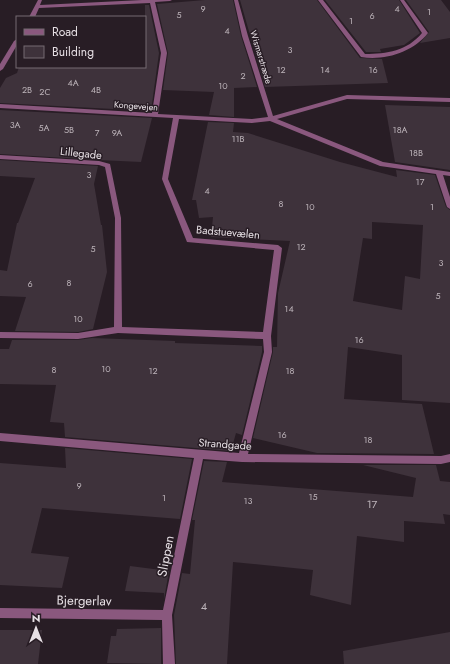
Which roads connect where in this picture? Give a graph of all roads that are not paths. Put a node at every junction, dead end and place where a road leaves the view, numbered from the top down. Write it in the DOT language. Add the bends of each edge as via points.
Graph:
graph roads {
  1 [pos="40,0"];
  2 [pos="170,0"];
  3 [pos="236,0"];
  4 [pos="320,0"];
  5 [pos="402,0"];
  6 [pos="152,1"];
  7 [pos="38,7"];
  8 [pos="33,16"];
  9 [pos="16,43"];
  10 [pos="0,69"];
  11 [pos="450,100"];
  12 [pos="0,106"];
  13 [pos="155,116"];
  14 [pos="176,118"];
  15 [pos="271,119"];
  16 [pos="0,157"];
  17 [pos="439,173"];
  18 [pos="450,174"];
  19 [pos="450,206"];
  20 [pos="118,330"];
  21 [pos="0,334"];
  22 [pos="267,336"];
  23 [pos="0,436"];
  24 [pos="199,454"];
  25 [pos="242,458"];
  26 [pos="450,458"];
  27 [pos="0,612"];
  28 [pos="167,615"];
  29 [pos="169,664"];
  1 -- 7 [label="street"];
  2 -- 6 [label="street"];
  3 -- 15 [label="street, Wismarstræde"];
  4 -- 5 [label="street" via="363,56 380,56 410,47 424,33"];
  6 -- 7 [label="street"];
  6 -- 13 [label="street" via="164,53"];
  7 -- 8 [label="street"];
  9 -- 10 [label="street"];
  11 -- 15 [label="street, Kongevejen" via="347,97"];
  12 -- 13 [label="street, Kongevejen"];
  13 -- 14 [label="street, Kongevejen"];
  14 -- 15 [label="street, Kongevejen" via="252,121"];
  14 -- 22 [label="street, Badstuevælen" via="165,179 190,240 278,248"];
  15 -- 17 [label="street, Kongevejen" via="382,164"];
  16 -- 20 [label="street, Lillegade" via="99,163 108,166 118,218"];
  17 -- 18 [label="street, Kongevejen"];
  17 -- 19 [label="street"];
  20 -- 21 [label="street" via="78,336"];
  20 -- 22 [label="street"];
  22 -- 25 [label="street, Badstuevælen" via="268,352"];
  23 -- 24 [label="street, Strandgade"];
  24 -- 25 [label="street, Strandgade"];
  24 -- 28 [label="street, Slippen"];
  25 -- 26 [label="street, Strandgade"];
  27 -- 28 [label="street, Bjergerlav"];
  28 -- 29 [label="street, Slippen"];
}
